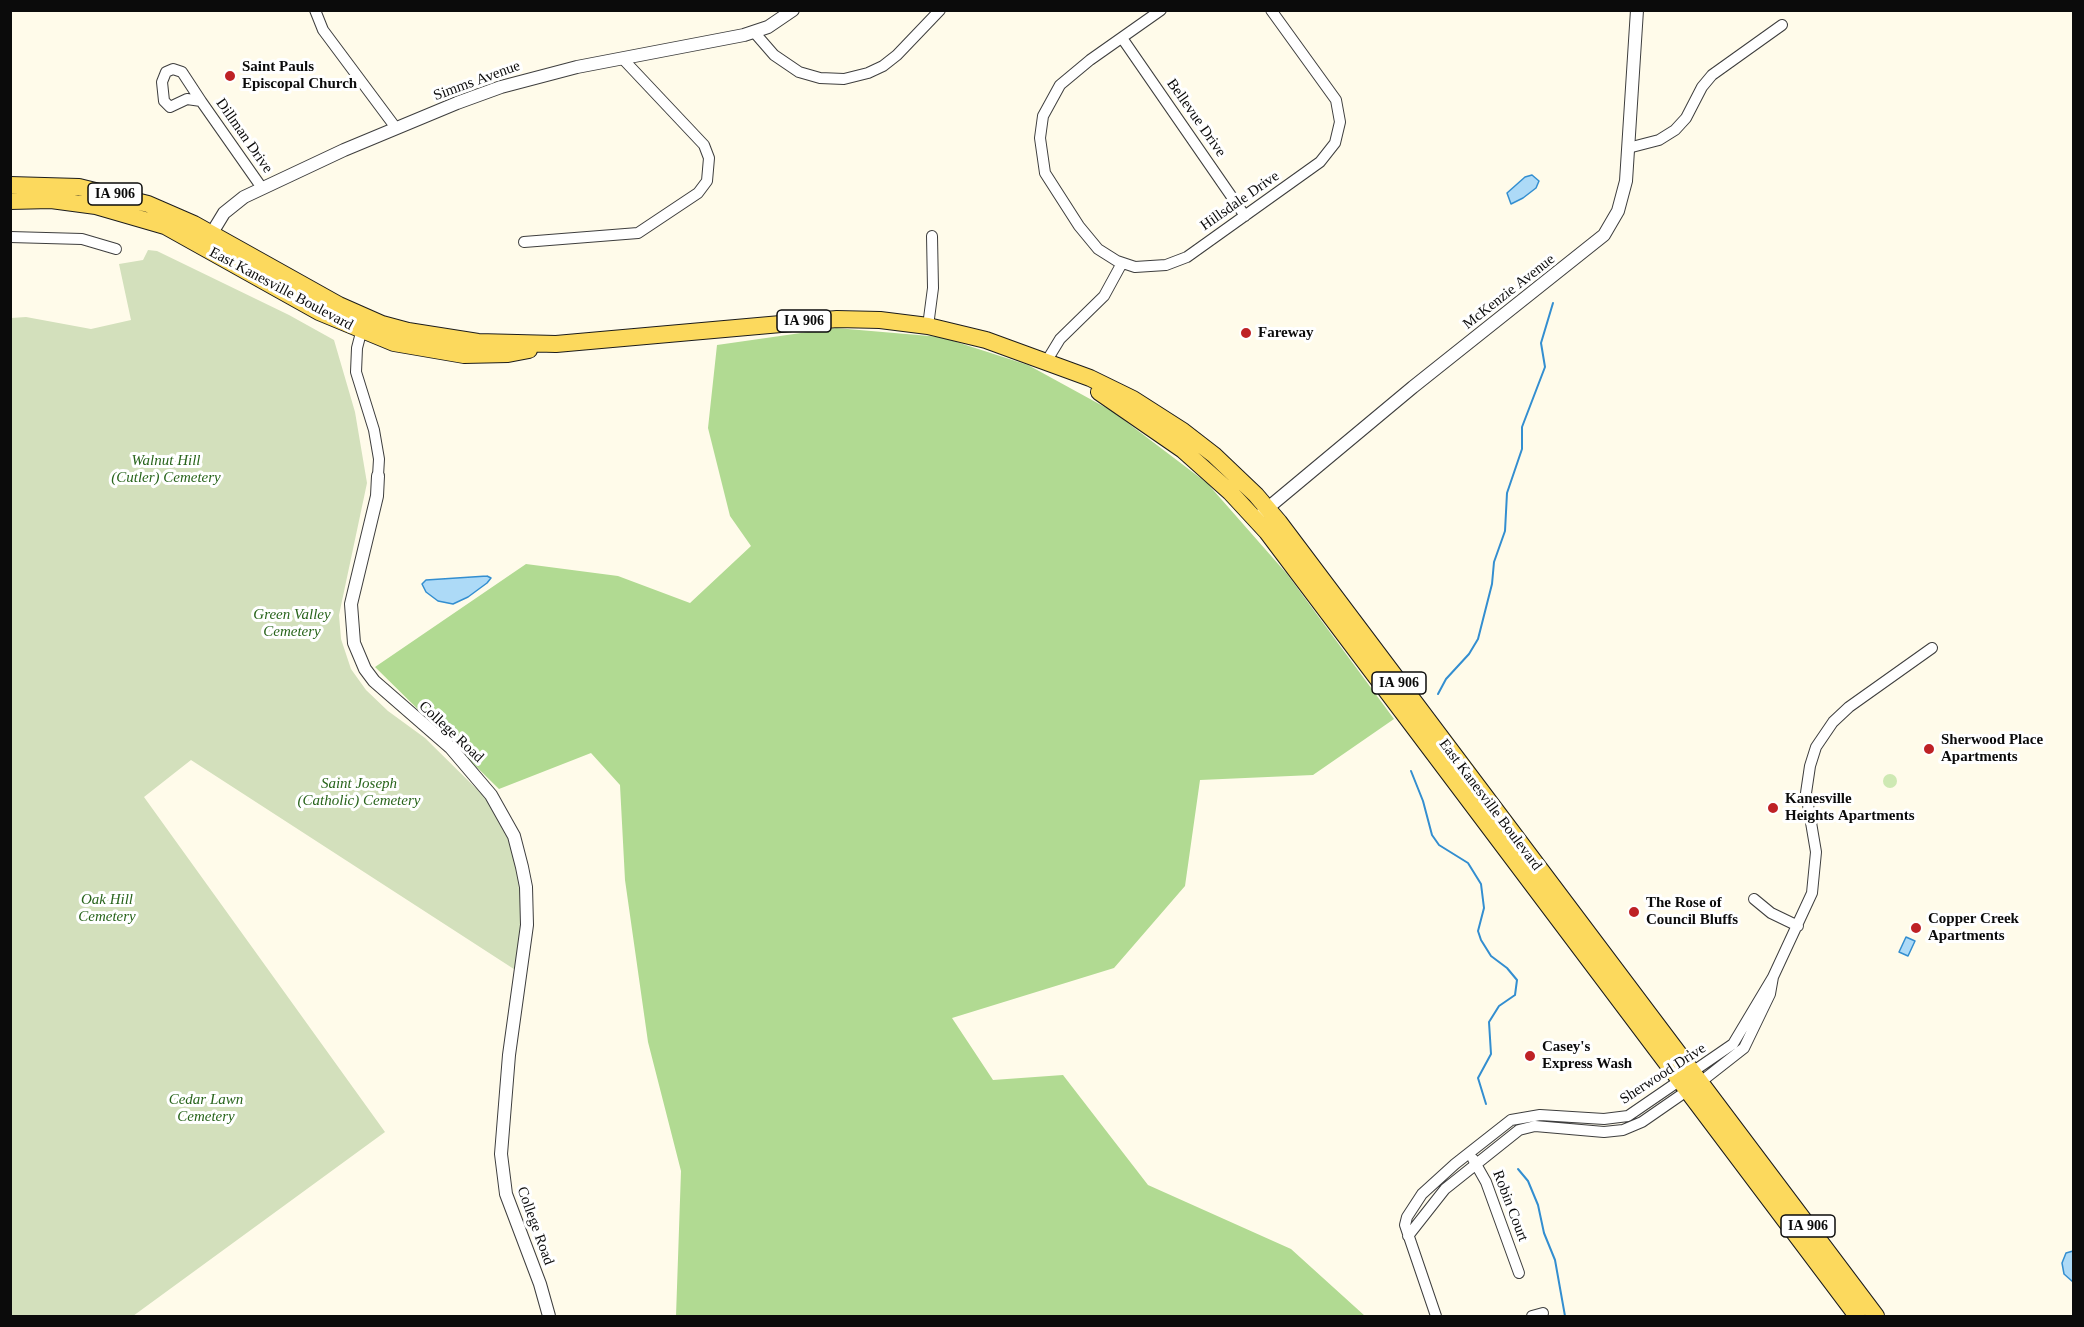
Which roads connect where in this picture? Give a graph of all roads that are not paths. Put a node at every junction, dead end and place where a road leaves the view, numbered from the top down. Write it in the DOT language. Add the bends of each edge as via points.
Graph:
graph roads {
  1 [pos="315,10"];
  2 [pos="793,10"];
  3 [pos="940,10"];
  4 [pos="1161,10"];
  5 [pos="1271,10"];
  6 [pos="1637,10"];
  7 [pos="1782,25"];
  8 [pos="754,32"];
  9 [pos="1122,38"];
  10 [pos="622,58"];
  11 [pos="201,101"];
  12 [pos="396,128"];
  13 [pos="1628,148"];
  14 [pos="10,185"];
  15 [pos="262,188"];
  16 [pos="10,201"];
  17 [pos="1245,216"];
  18 [pos="932,236"];
  19 [pos="10,237"];
  20 [pos="207,240"];
  21 [pos="524,242"];
  22 [pos="116,249"];
  23 [pos="1122,263"];
  24 [pos="363,324"];
  25 [pos="928,326"];
  26 [pos="1046,362"];
  27 [pos="378,476"];
  28 [pos="1261,513"];
  29 [pos="1932,648"];
  30 [pos="1754,899"];
  31 [pos="1798,926"];
  32 [pos="1688,1081"];
  33 [pos="1468,1153"];
  34 [pos="1476,1163"];
  35 [pos="1408,1236"];
  36 [pos="1519,1273"];
  37 [pos="1543,1313"];
  38 [pos="549,1317"];
  39 [pos="1436,1317"];
  40 [pos="1532,1317"];
  41 [pos="1857,1317"];
  42 [pos="1876,1317"];
  1 -- 12 [label="street" via="322,30"];
  2 -- 8 [label="street, Simms Avenue"];
  3 -- 8 [label="street" via="883,66 844,79 799,72 774,55"];
  4 -- 9 [label="street"];
  5 -- 17 [label="street, Hillsdale Drive" via="1330,90 1340,122 1328,154"];
  6 -- 13 [label="street, McKenzie Avenue"];
  7 -- 13 [label="street" via="1708,80 1675,129 1659,140"];
  8 -- 10 [label="street, Simms Avenue"];
  9 -- 17 [label="street, Bellevue Drive"];
  9 -- 23 [label="street" via="1060,86 1042,121 1040,150 1045,172 1093,244"];
  10 -- 12 [label="street, Simms Avenue" via="501,87"];
  10 -- 21 [label="street" via="700,138 709,158 707,181 692,198 638,233"];
  11 -- 15 [label="street, Dillman Drive"];
  12 -- 15 [label="street, Simms Avenue"];
  13 -- 28 [label="street, McKenzie Avenue" via="1622,201 1597,243"];
  14 -- 20 [label="main road, East Kanesville Boulevard / IA 906" via="68,186 112,194 162,210"];
  15 -- 20 [label="street, Simms Avenue" via="231,206"];
  16 -- 20 [label="main road, East Kanesville Boulevard / IA 906" via="51,200 110,209"];
  17 -- 23 [label="street, Hillsdale Drive" via="1187,256 1166,265"];
  18 -- 25 [label="street" via="933,288"];
  19 -- 22 [label="street" via="82,239"];
  20 -- 24 [label="main road, East Kanesville Boulevard / IA 906" via="320,312"];
  23 -- 26 [label="street" via="1104,296 1060,339"];
  24 -- 25 [label="main road, East Kanesville Boulevard / IA 906" via="478,342 556,344 837,319"];
  24 -- 27 [label="street, College Road" via="356,372 375,439"];
  25 -- 26 [label="main road, East Kanesville Boulevard / IA 906" via="986,340"];
  26 -- 28 [label="main road, East Kanesville Boulevard / IA 906" via="1102,394 1183,450"];
  27 -- 38 [label="street, College Road" via="377,496 351,604 354,643 374,681 451,748 491,795 514,836 522,867 527,925 509,1055 501,1154 506,1194 541,1285"];
  28 -- 32 [label="main road, East Kanesville Boulevard / IA 906" via="1290,561"];
  29 -- 31 [label="street, Sherwood Drive" via="1849,707 1816,747 1806,793 1816,876"];
  30 -- 31 [label="street" via="1771,913"];
  31 -- 32 [label="street, Sherwood Drive" via="1773,977 1732,1044"];
  32 -- 33 [label="street, Sherwood Drive" via="1628,1116 1525,1116 1505,1124"];
  32 -- 34 [label="street, Sherwood Drive" via="1631,1128 1604,1132 1531,1126 1510,1136"];
  32 -- 41 [label="main road, East Kanesville Boulevard / IA 906"];
  32 -- 42 [label="main road, East Kanesville Boulevard / IA 906"];
  33 -- 34 [label="street, Robin Court"];
  33 -- 35 [label="street, Sherwood Drive" via="1414,1205 1405,1225"];
  34 -- 35 [label="street, Sherwood Drive" via="1439,1195"];
  34 -- 36 [label="street, Robin Court"];
  35 -- 39 [label="street, Sherwood Drive"];
  37 -- 40 [label="street"];
}
